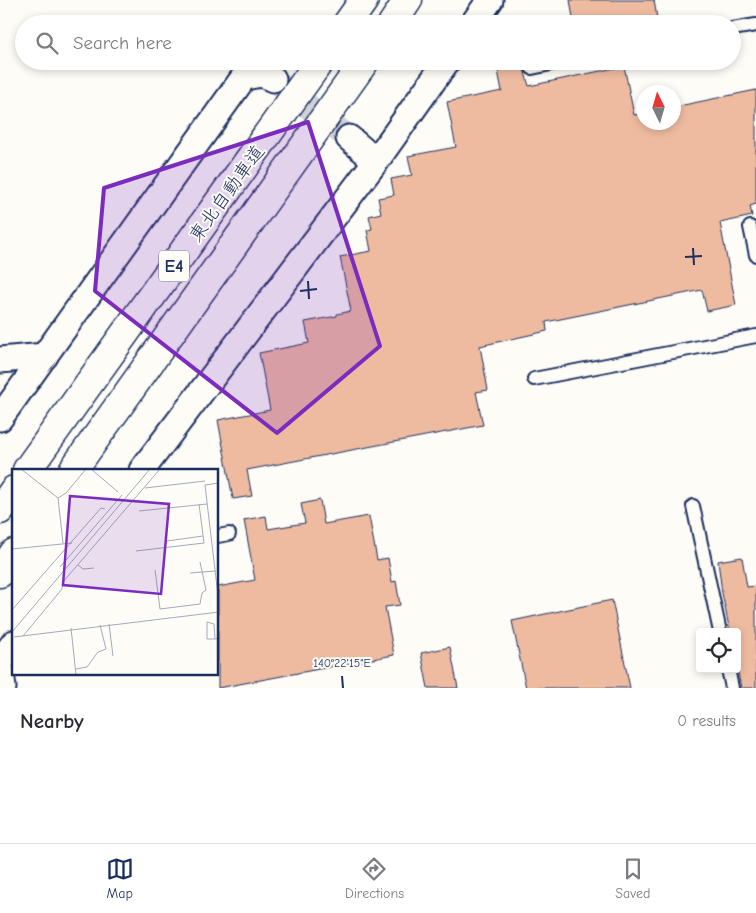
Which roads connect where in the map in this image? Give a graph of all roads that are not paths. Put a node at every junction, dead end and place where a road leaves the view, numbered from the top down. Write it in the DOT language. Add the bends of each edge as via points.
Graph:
graph roads {
  1 [pos="364,0"];
  2 [pos="408,0"];
  3 [pos="490,0"];
  4 [pos="353,15"];
  5 [pos="398,15"];
  6 [pos="479,15"];
  7 [pos="756,25"];
  8 [pos="741,28"];
  9 [pos="314,70"];
  10 [pos="359,70"];
  11 [pos="441,70"];
  12 [pos="273,79"];
  13 [pos="349,138"];
  14 [pos="376,161"];
  15 [pos="750,227"];
  16 [pos="756,255"];
  17 [pos="756,336"];
  18 [pos="45,356"];
  19 [pos="0,360"];
  20 [pos="534,379"];
  21 [pos="0,418"];
  22 [pos="28,469"];
  23 [pos="74,469"];
  24 [pos="143,469"];
  25 [pos="12,493"];
  26 [pos="692,506"];
  27 [pos="0,510"];
  28 [pos="12,556"];
  29 [pos="0,573"];
  30 [pos="719,628"];
  31 [pos="12,646"];
  32 [pos="0,662"];
  33 [pos="729,673"];
  34 [pos="3,688"];
  35 [pos="732,688"];
  1 -- 4 [label="highway"];
  2 -- 5 [label="highway"];
  3 -- 6 [label="street"];
  7 -- 8 [label="lane"];
  9 -- 22 [label="highway, 東北自動車道 / E4"];
  10 -- 23 [label="highway, 東北自動車道 / E4"];
  11 -- 14 [label="street"];
  12 -- 18 [label="street" via="262,74 244,77"];
  13 -- 14 [label="street"];
  14 -- 24 [label="street"];
  15 -- 16 [label="lane"];
  17 -- 20 [label="lane"];
  18 -- 19 [label="street"];
  18 -- 21 [label="street"];
  25 -- 27 [label="highway"];
  26 -- 30 [label="lane"];
  28 -- 29 [label="highway"];
  31 -- 32 [label="street"];
  32 -- 34 [label="street"];
  33 -- 35 [label="lane"];
}
